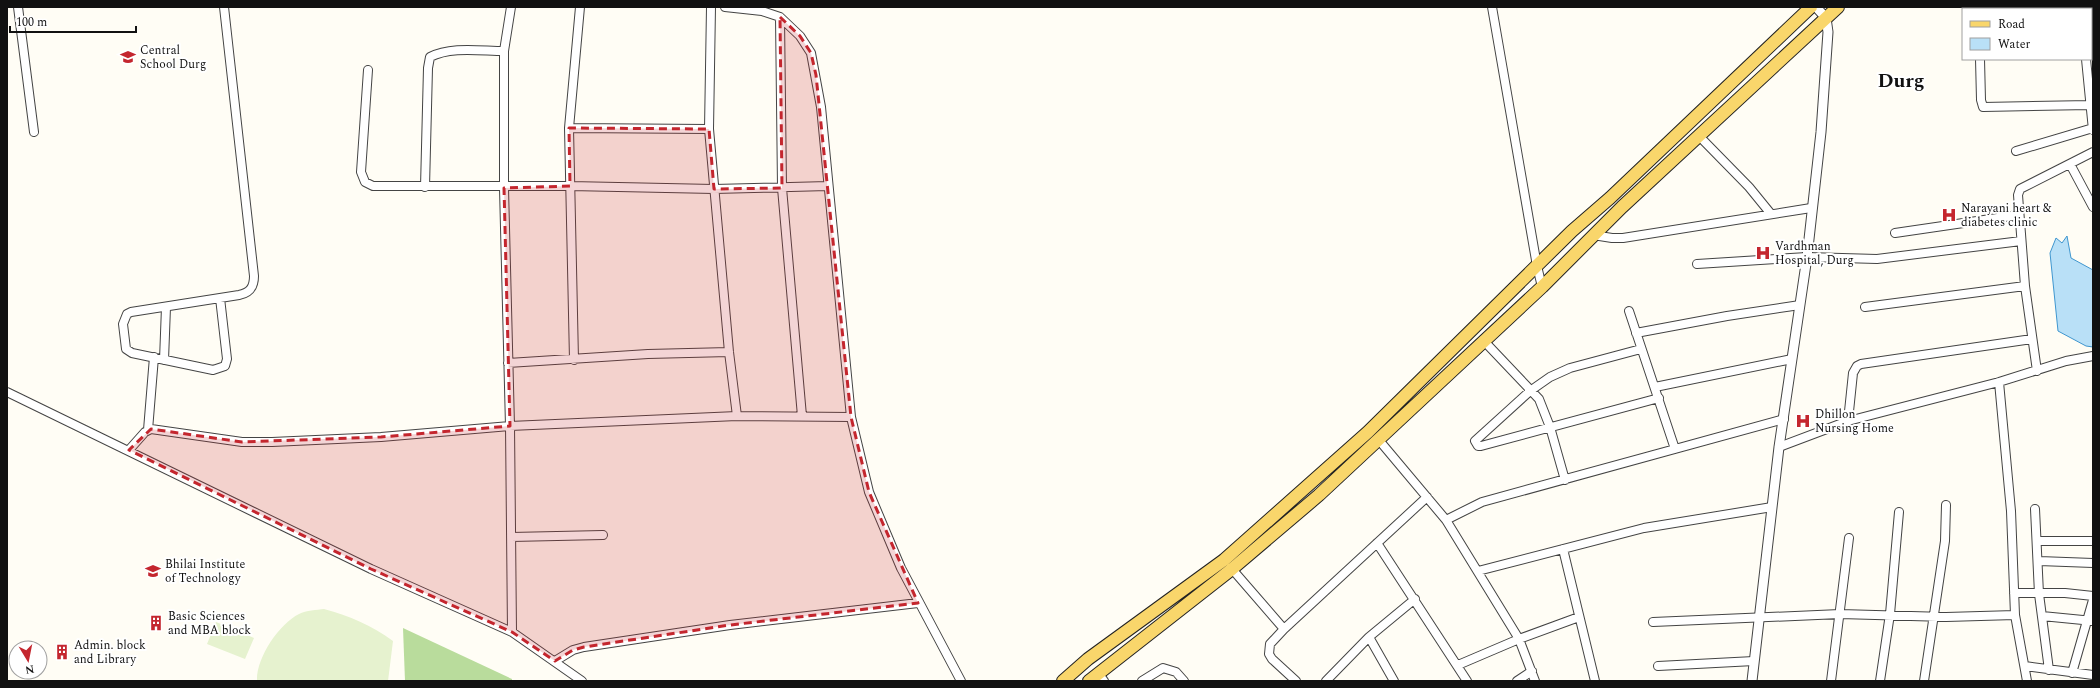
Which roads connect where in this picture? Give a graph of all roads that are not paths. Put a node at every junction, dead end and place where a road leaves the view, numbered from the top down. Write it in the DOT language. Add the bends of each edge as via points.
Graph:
graph roads {
  1 [pos="18,7"];
  2 [pos="224,7"];
  3 [pos="511,7"];
  4 [pos="580,7"];
  5 [pos="711,7"];
  6 [pos="725,7"];
  7 [pos="1492,7"];
  8 [pos="1811,7"];
  9 [pos="1816,7"];
  10 [pos="1838,7"];
  11 [pos="780,17"];
  12 [pos="1826,18"];
  13 [pos="504,52"];
  14 [pos="1980,60"];
  15 [pos="2086,60"];
  16 [pos="368,70"];
  17 [pos="2090,106"];
  18 [pos="2092,116"];
  19 [pos="569,128"];
  20 [pos="709,129"];
  21 [pos="2093,129"];
  22 [pos="34,132"];
  23 [pos="1699,136"];
  24 [pos="2016,151"];
  25 [pos="2093,152"];
  26 [pos="2070,164"];
  27 [pos="570,186"];
  28 [pos="828,186"];
  29 [pos="425,187"];
  30 [pos="504,188"];
  31 [pos="782,188"];
  32 [pos="714,189"];
  33 [pos="2093,207"];
  34 [pos="1811,208"];
  35 [pos="1771,214"];
  36 [pos="2018,215"];
  37 [pos="1895,233"];
  38 [pos="1593,235"];
  39 [pos="2021,241"];
  40 [pos="1808,257"];
  41 [pos="1696,264"];
  42 [pos="1537,266"];
  43 [pos="2025,286"];
  44 [pos="1542,287"];
  45 [pos="220,298"];
  46 [pos="1800,305"];
  47 [pos="166,307"];
  48 [pos="1865,307"];
  49 [pos="1629,311"];
  50 [pos="1636,333"];
  51 [pos="2032,339"];
  52 [pos="1483,340"];
  53 [pos="1641,349"];
  54 [pos="729,352"];
  55 [pos="2093,356"];
  56 [pos="154,357"];
  57 [pos="1792,359"];
  58 [pos="164,360"];
  59 [pos="574,360"];
  60 [pos="508,364"];
  61 [pos="2037,371"];
  62 [pos="1999,382"];
  63 [pos="1655,387"];
  64 [pos="1530,391"];
  65 [pos="7,392"];
  66 [pos="1659,398"];
  67 [pos="737,416"];
  68 [pos="802,416"];
  69 [pos="851,417"];
  70 [pos="1784,419"];
  71 [pos="1848,421"];
  72 [pos="510,426"];
  73 [pos="1550,427"];
  74 [pos="148,430"];
  75 [pos="1378,439"];
  76 [pos="1779,447"];
  77 [pos="1676,449"];
  78 [pos="128,450"];
  79 [pos="1565,480"];
  80 [pos="1427,497"];
  81 [pos="1946,505"];
  82 [pos="1772,507"];
  83 [pos="2035,509"];
  84 [pos="1899,512"];
  85 [pos="1446,520"];
  86 [pos="603,535"];
  87 [pos="511,537"];
  88 [pos="1848,538"];
  89 [pos="2038,541"];
  90 [pos="2093,541"];
  91 [pos="1377,543"];
  92 [pos="1563,549"];
  93 [pos="2039,561"];
  94 [pos="2093,563"];
  95 [pos="1232,569"];
  96 [pos="1478,571"];
  97 [pos="2014,593"];
  98 [pos="2039,594"];
  99 [pos="2093,596"];
  100 [pos="1415,598"];
  101 [pos="2093,600"];
  102 [pos="918,603"];
  103 [pos="1840,614"];
  104 [pos="1890,614"];
  105 [pos="2015,615"];
  106 [pos="1759,616"];
  107 [pos="1933,616"];
  108 [pos="2042,616"];
  109 [pos="1579,617"];
  110 [pos="2090,621"];
  111 [pos="1653,622"];
  112 [pos="1284,629"];
  113 [pos="512,632"];
  114 [pos="1369,637"];
  115 [pos="1519,639"];
  116 [pos="1754,661"];
  117 [pos="555,662"];
  118 [pos="1458,665"];
  119 [pos="1658,666"];
  120 [pos="2025,666"];
  121 [pos="2050,670"];
  122 [pos="1532,671"];
  123 [pos="2072,672"];
  124 [pos="2093,675"];
  125 [pos="1102,677"];
  126 [pos="582,681"];
  127 [pos="961,681"];
  128 [pos="1063,681"];
  129 [pos="1089,681"];
  130 [pos="1142,681"];
  131 [pos="1184,681"];
  132 [pos="1296,681"];
  133 [pos="1326,681"];
  134 [pos="1394,681"];
  135 [pos="1468,681"];
  136 [pos="1517,681"];
  137 [pos="1535,681"];
  138 [pos="1595,681"];
  139 [pos="1752,681"];
  140 [pos="1831,681"];
  141 [pos="1880,681"];
  142 [pos="1924,681"];
  143 [pos="2027,681"];
  1 -- 22 [label="street"];
  2 -- 45 [label="street" via="254,282 250,291 244,294"];
  3 -- 13 [label="street"];
  4 -- 19 [label="street"];
  5 -- 20 [label="street"];
  6 -- 11 [label="street" via="762,11"];
  7 -- 42 [label="street"];
  8 -- 42 [label="main road"];
  9 -- 12 [label="street"];
  10 -- 12 [label="main road"];
  11 -- 28 [label="street" via="800,36 811,53 821,107"];
  11 -- 31 [label="street"];
  12 -- 23 [label="main road"];
  12 -- 34 [label="street" via="1828,32 1822,118"];
  13 -- 29 [label="street" via="450,51 438,52 430,57"];
  13 -- 30 [label="street"];
  14 -- 17 [label="street" via="1983,107"];
  15 -- 17 [label="street"];
  16 -- 29 [label="street" via="362,177 373,186"];
  17 -- 18 [label="street"];
  18 -- 21 [label="street"];
  19 -- 20 [label="street"];
  19 -- 27 [label="street"];
  20 -- 32 [label="street"];
  21 -- 24 [label="street"];
  23 -- 35 [label="street" via="1749,187"];
  23 -- 38 [label="main road"];
  25 -- 26 [label="street"];
  26 -- 33 [label="street"];
  26 -- 36 [label="street" via="2020,190"];
  27 -- 30 [label="street"];
  27 -- 32 [label="street"];
  27 -- 59 [label="street"];
  28 -- 31 [label="street"];
  28 -- 69 [label="street"];
  29 -- 30 [label="street"];
  30 -- 60 [label="street"];
  31 -- 32 [label="street"];
  31 -- 68 [label="street"];
  32 -- 54 [label="street"];
  34 -- 35 [label="street"];
  34 -- 40 [label="street"];
  35 -- 38 [label="street" via="1623,238"];
  36 -- 37 [label="street"];
  36 -- 39 [label="street"];
  38 -- 44 [label="main road"];
  39 -- 40 [label="street" via="1877,259"];
  39 -- 43 [label="street"];
  40 -- 41 [label="street"];
  40 -- 46 [label="street"];
  42 -- 44 [label="street"];
  42 -- 128 [label="main road" via="1368,432 1224,560 1094,655"];
  43 -- 48 [label="street"];
  43 -- 51 [label="street"];
  44 -- 52 [label="main road"];
  45 -- 47 [label="street"];
  45 -- 58 [label="street" via="227,359 225,366 213,370"];
  46 -- 50 [label="street"];
  46 -- 57 [label="street"];
  47 -- 56 [label="street" via="131,312 124,319 126,349 132,353"];
  47 -- 58 [label="street"];
  49 -- 50 [label="street"];
  50 -- 53 [label="street"];
  51 -- 61 [label="street"];
  51 -- 71 [label="street" via="1861,364 1853,373"];
  52 -- 64 [label="street"];
  52 -- 75 [label="main road"];
  53 -- 63 [label="street"];
  53 -- 64 [label="street" via="1570,368 1550,377"];
  54 -- 59 [label="street" via="648,354"];
  54 -- 67 [label="street"];
  55 -- 61 [label="street" via="2066,361"];
  56 -- 58 [label="street"];
  56 -- 74 [label="street"];
  57 -- 63 [label="street"];
  57 -- 70 [label="street"];
  59 -- 60 [label="street"];
  60 -- 72 [label="street"];
  61 -- 62 [label="street"];
  62 -- 71 [label="street"];
  62 -- 97 [label="street" via="2011,511"];
  63 -- 66 [label="street"];
  64 -- 73 [label="street" via="1538,400"];
  64 -- 73 [label="street" via="1476,438 1476,444 1482,446"];
  65 -- 78 [label="street"];
  66 -- 73 [label="street"];
  66 -- 77 [label="street"];
  67 -- 68 [label="street"];
  67 -- 72 [label="street"];
  68 -- 69 [label="street"];
  69 -- 102 [label="street" via="869,492"];
  70 -- 76 [label="street"];
  70 -- 77 [label="street"];
  71 -- 76 [label="street"];
  72 -- 74 [label="street" via="381,437 250,442"];
  72 -- 87 [label="street"];
  73 -- 79 [label="street"];
  74 -- 78 [label="street"];
  75 -- 80 [label="street"];
  75 -- 95 [label="main road" via="1319,495"];
  76 -- 82 [label="street"];
  77 -- 79 [label="street"];
  78 -- 113 [label="street" via="365,566"];
  79 -- 85 [label="street" via="1482,502"];
  80 -- 85 [label="street"];
  80 -- 91 [label="street"];
  81 -- 107 [label="street" via="1945,541"];
  82 -- 92 [label="street" via="1644,528"];
  82 -- 106 [label="street"];
  83 -- 89 [label="street"];
  84 -- 104 [label="street"];
  85 -- 96 [label="street"];
  86 -- 87 [label="street"];
  87 -- 113 [label="street"];
  88 -- 103 [label="street"];
  89 -- 90 [label="street"];
  89 -- 93 [label="street"];
  91 -- 100 [label="street"];
  91 -- 112 [label="street"];
  92 -- 96 [label="street"];
  92 -- 109 [label="street"];
  93 -- 94 [label="street"];
  93 -- 98 [label="street"];
  95 -- 112 [label="street"];
  95 -- 125 [label="main road"];
  96 -- 115 [label="street"];
  97 -- 98 [label="street"];
  97 -- 105 [label="street"];
  98 -- 99 [label="street"];
  98 -- 108 [label="street"];
  100 -- 114 [label="street"];
  100 -- 118 [label="street"];
  101 -- 110 [label="street"];
  102 -- 117 [label="street" via="730,625 584,648 573,650"];
  102 -- 127 [label="street"];
  103 -- 104 [label="street"];
  103 -- 106 [label="street"];
  103 -- 140 [label="street"];
  104 -- 107 [label="street"];
  104 -- 141 [label="street"];
  105 -- 107 [label="street"];
  105 -- 120 [label="street"];
  106 -- 111 [label="street"];
  106 -- 116 [label="street"];
  107 -- 142 [label="street"];
  108 -- 110 [label="street"];
  108 -- 121 [label="street"];
  109 -- 115 [label="street"];
  109 -- 138 [label="street"];
  110 -- 123 [label="street"];
  112 -- 132 [label="street" via="1270,644 1269,654"];
  113 -- 117 [label="street"];
  114 -- 133 [label="street"];
  114 -- 134 [label="street"];
  115 -- 118 [label="street"];
  115 -- 122 [label="street"];
  116 -- 119 [label="street"];
  116 -- 139 [label="street"];
  117 -- 126 [label="street"];
  118 -- 135 [label="street"];
  120 -- 121 [label="street"];
  120 -- 143 [label="street"];
  121 -- 123 [label="street"];
  122 -- 136 [label="street"];
  122 -- 137 [label="street"];
  123 -- 124 [label="street"];
  125 -- 129 [label="main road"];
  130 -- 131 [label="street" via="1163,668 1176,672"];
}
